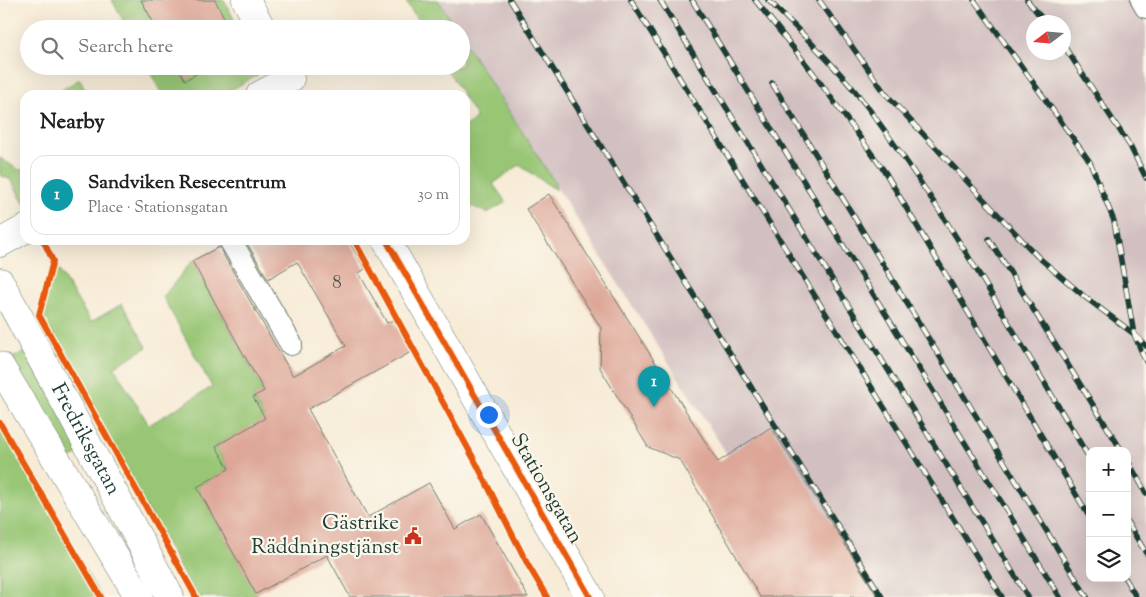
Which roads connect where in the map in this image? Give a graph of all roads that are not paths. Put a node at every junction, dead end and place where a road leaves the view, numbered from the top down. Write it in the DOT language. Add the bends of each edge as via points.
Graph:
graph roads {
  1 [pos="246,0"];
  2 [pos="1142,0"];
  3 [pos="1146,6"];
  4 [pos="257,20"];
  5 [pos="291,80"];
  6 [pos="270,90"];
  7 [pos="20,232"];
  8 [pos="0,243"];
  9 [pos="233,245"];
  10 [pos="389,245"];
  11 [pos="0,282"];
  12 [pos="291,344"];
  13 [pos="0,366"];
  14 [pos="139,597"];
  15 [pos="170,597"];
  16 [pos="590,597"];
  1 -- 4 [label="street"];
  2 -- 3 [label="lane"];
  5 -- 6 [label="street"];
  7 -- 8 [label="street"];
  9 -- 12 [label="lane"];
  10 -- 16 [label="street, Stationsgatan"];
  11 -- 15 [label="street, Fredriksgatan"];
  13 -- 14 [label="street, Fredriksgatan"];
}
